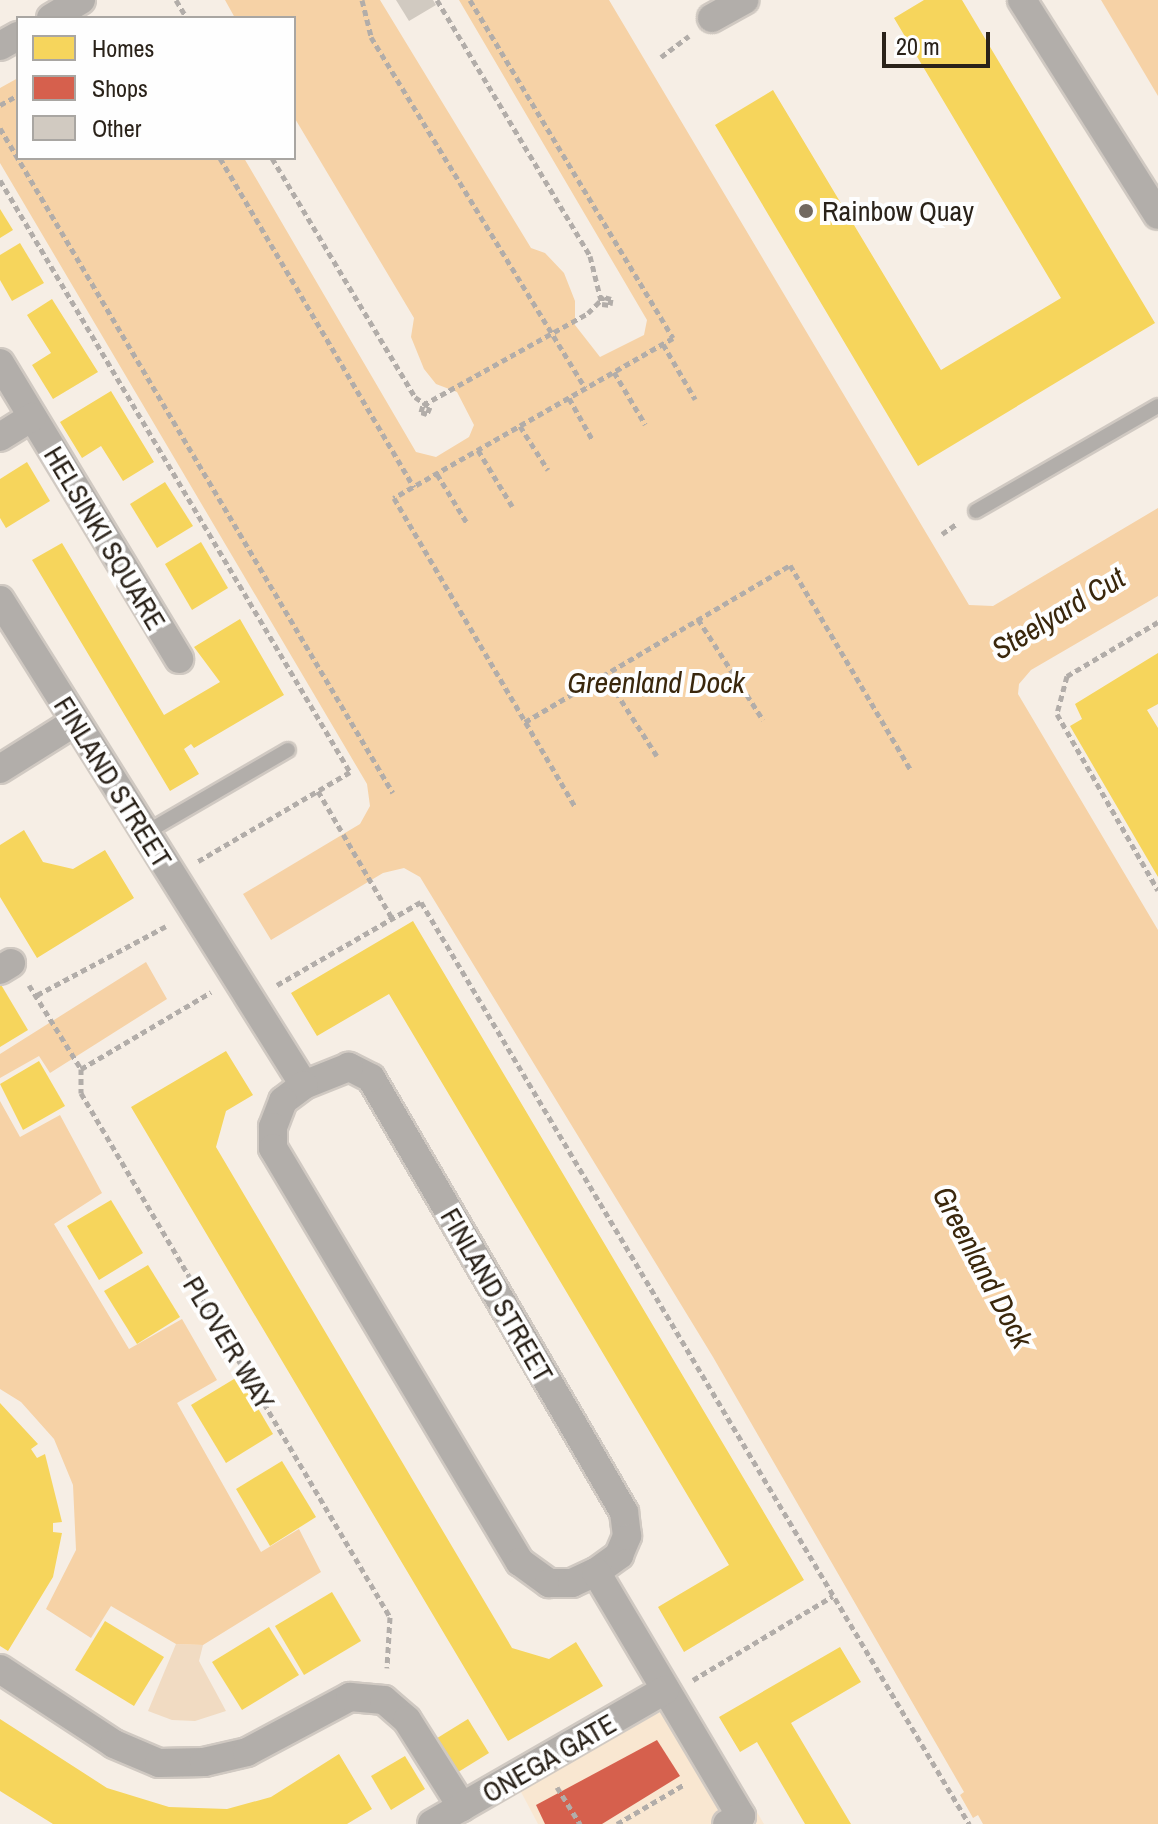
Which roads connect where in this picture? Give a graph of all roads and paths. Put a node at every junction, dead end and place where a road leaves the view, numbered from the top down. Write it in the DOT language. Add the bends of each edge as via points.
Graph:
graph roads {
  1 [pos="81,0"];
  2 [pos="362,0"];
  3 [pos="437,0"];
  4 [pos="470,0"];
  5 [pos="744,0"];
  6 [pos="1022,0"];
  7 [pos="54,16"];
  8 [pos="712,18"];
  9 [pos="0,128"];
  10 [pos="16,155"];
  11 [pos="19,160"];
  12 [pos="221,160"];
  13 [pos="273,160"];
  14 [pos="0,180"];
  15 [pos="1158,215"];
  16 [pos="601,300"];
  17 [pos="601,300"];
  18 [pos="601,300"];
  19 [pos="601,300"];
  20 [pos="663,344"];
  21 [pos="0,363"];
  22 [pos="614,372"];
  23 [pos="585,388"];
  24 [pos="569,398"];
  25 [pos="695,399"];
  26 [pos="425,404"];
  27 [pos="425,404"];
  28 [pos="425,404"];
  29 [pos="425,404"];
  30 [pos="1158,406"];
  31 [pos="32,417"];
  32 [pos="645,424"];
  33 [pos="520,426"];
  34 [pos="0,437"];
  35 [pos="592,439"];
  36 [pos="478,450"];
  37 [pos="548,470"];
  38 [pos="437,474"];
  39 [pos="414,487"];
  40 [pos="512,506"];
  41 [pos="976,511"];
  42 [pos="467,523"];
  43 [pos="0,600"];
  44 [pos="698,619"];
  45 [pos="1158,622"];
  46 [pos="179,659"];
  47 [pos="605,675"];
  48 [pos="763,720"];
  49 [pos="75,722"];
  50 [pos="525,722"];
  51 [pos="288,750"];
  52 [pos="657,756"];
  53 [pos="0,769"];
  54 [pos="910,769"];
  55 [pos="318,791"];
  56 [pos="393,793"];
  57 [pos="575,807"];
  58 [pos="147,832"];
  59 [pos="173,876"];
  60 [pos="1158,890"];
  61 [pos="196,915"];
  62 [pos="392,918"];
  63 [pos="240,983"];
  64 [pos="81,1069"];
  65 [pos="304,1085"];
  66 [pos="596,1572"];
  67 [pos="833,1596"];
  68 [pos="0,1669"];
  69 [pos="667,1693"];
  70 [pos="384,1700"];
  71 [pos="560,1792"];
  72 [pos="692,1795"];
  73 [pos="462,1807"];
  74 [pos="743,1821"];
  75 [pos="432,1824"];
  76 [pos="580,1824"];
  77 [pos="617,1824"];
  78 [pos="969,1824"];
  1 -- 7 [label="street"];
  2 -- 23 [label="path" via="371,37"];
  3 -- 19 [label="path, bridge" via="590,256"];
  4 -- 20 [label="path" via="673,338"];
  5 -- 8 [label="street"];
  6 -- 15 [label="street"];
  9 -- 10 [label="path"];
  11 -- 56 [label="path"];
  12 -- 39 [label="path"];
  13 -- 26 [label="path, bridge" via="415,397"];
  14 -- 55 [label="path" via="350,772"];
  16 -- 29 [label="path, bridge" via="588,313"];
  17 -- 18 [label="path, bridge" via="610,297 610,305 602,304"];
  20 -- 22 [label="path"];
  20 -- 25 [label="path"];
  21 -- 31 [label="street, HELSINKI SQUARE"];
  22 -- 23 [label="path"];
  22 -- 32 [label="path"];
  23 -- 24 [label="path"];
  24 -- 33 [label="path"];
  24 -- 35 [label="path"];
  27 -- 28 [label="path, bridge" via="430,407 427,414 421,412"];
  30 -- 41 [label="lane"];
  31 -- 34 [label="street, HELSINKI SQUARE"];
  31 -- 46 [label="street, HELSINKI SQUARE"];
  33 -- 36 [label="path"];
  33 -- 37 [label="path"];
  36 -- 38 [label="path"];
  36 -- 40 [label="path"];
  38 -- 39 [label="path"];
  38 -- 42 [label="path"];
  39 -- 50 [label="path" via="394,498"];
  43 -- 49 [label="street, FINLAND STREET"];
  44 -- 47 [label="path"];
  44 -- 48 [label="path"];
  44 -- 54 [label="path" via="790,565"];
  45 -- 60 [label="path" via="1067,676 1057,714"];
  47 -- 50 [label="path"];
  47 -- 52 [label="path"];
  49 -- 53 [label="street"];
  49 -- 58 [label="street, FINLAND STREET"];
  50 -- 57 [label="path"];
  51 -- 58 [label="lane"];
  55 -- 59 [label="path"];
  55 -- 62 [label="path"];
  58 -- 59 [label="street, FINLAND STREET"];
  59 -- 61 [label="street, FINLAND STREET"];
  61 -- 63 [label="street, FINLAND STREET"];
  61 -- 64 [label="path, PLOVER WAY" via="37,995"];
  62 -- 63 [label="path"];
  62 -- 67 [label="path" via="421,902"];
  63 -- 64 [label="path"];
  63 -- 65 [label="street, FINLAND STREET"];
  64 -- 70 [label="path, PLOVER WAY" via="81,1093 390,1617"];
  65 -- 66 [label="street, FINLAND STREET" via="283,1101 273,1127 273,1148 520,1562 549,1583 572,1583"];
  65 -- 66 [label="street, FINLAND STREET" via="349,1067 371,1078 624,1512 627,1536 619,1555"];
  66 -- 69 [label="street"];
  67 -- 69 [label="path"];
  67 -- 78 [label="path"];
  68 -- 70 [label="street" via="114,1744 159,1763 204,1762 247,1752 350,1697"];
  69 -- 73 [label="street, ONEGA GATE"];
  69 -- 74 [label="street"];
  70 -- 73 [label="street" via="407,1720"];
  71 -- 76 [label="path"];
  72 -- 77 [label="path" via="684,1783"];
  73 -- 75 [label="street, ONEGA GATE"];
}
